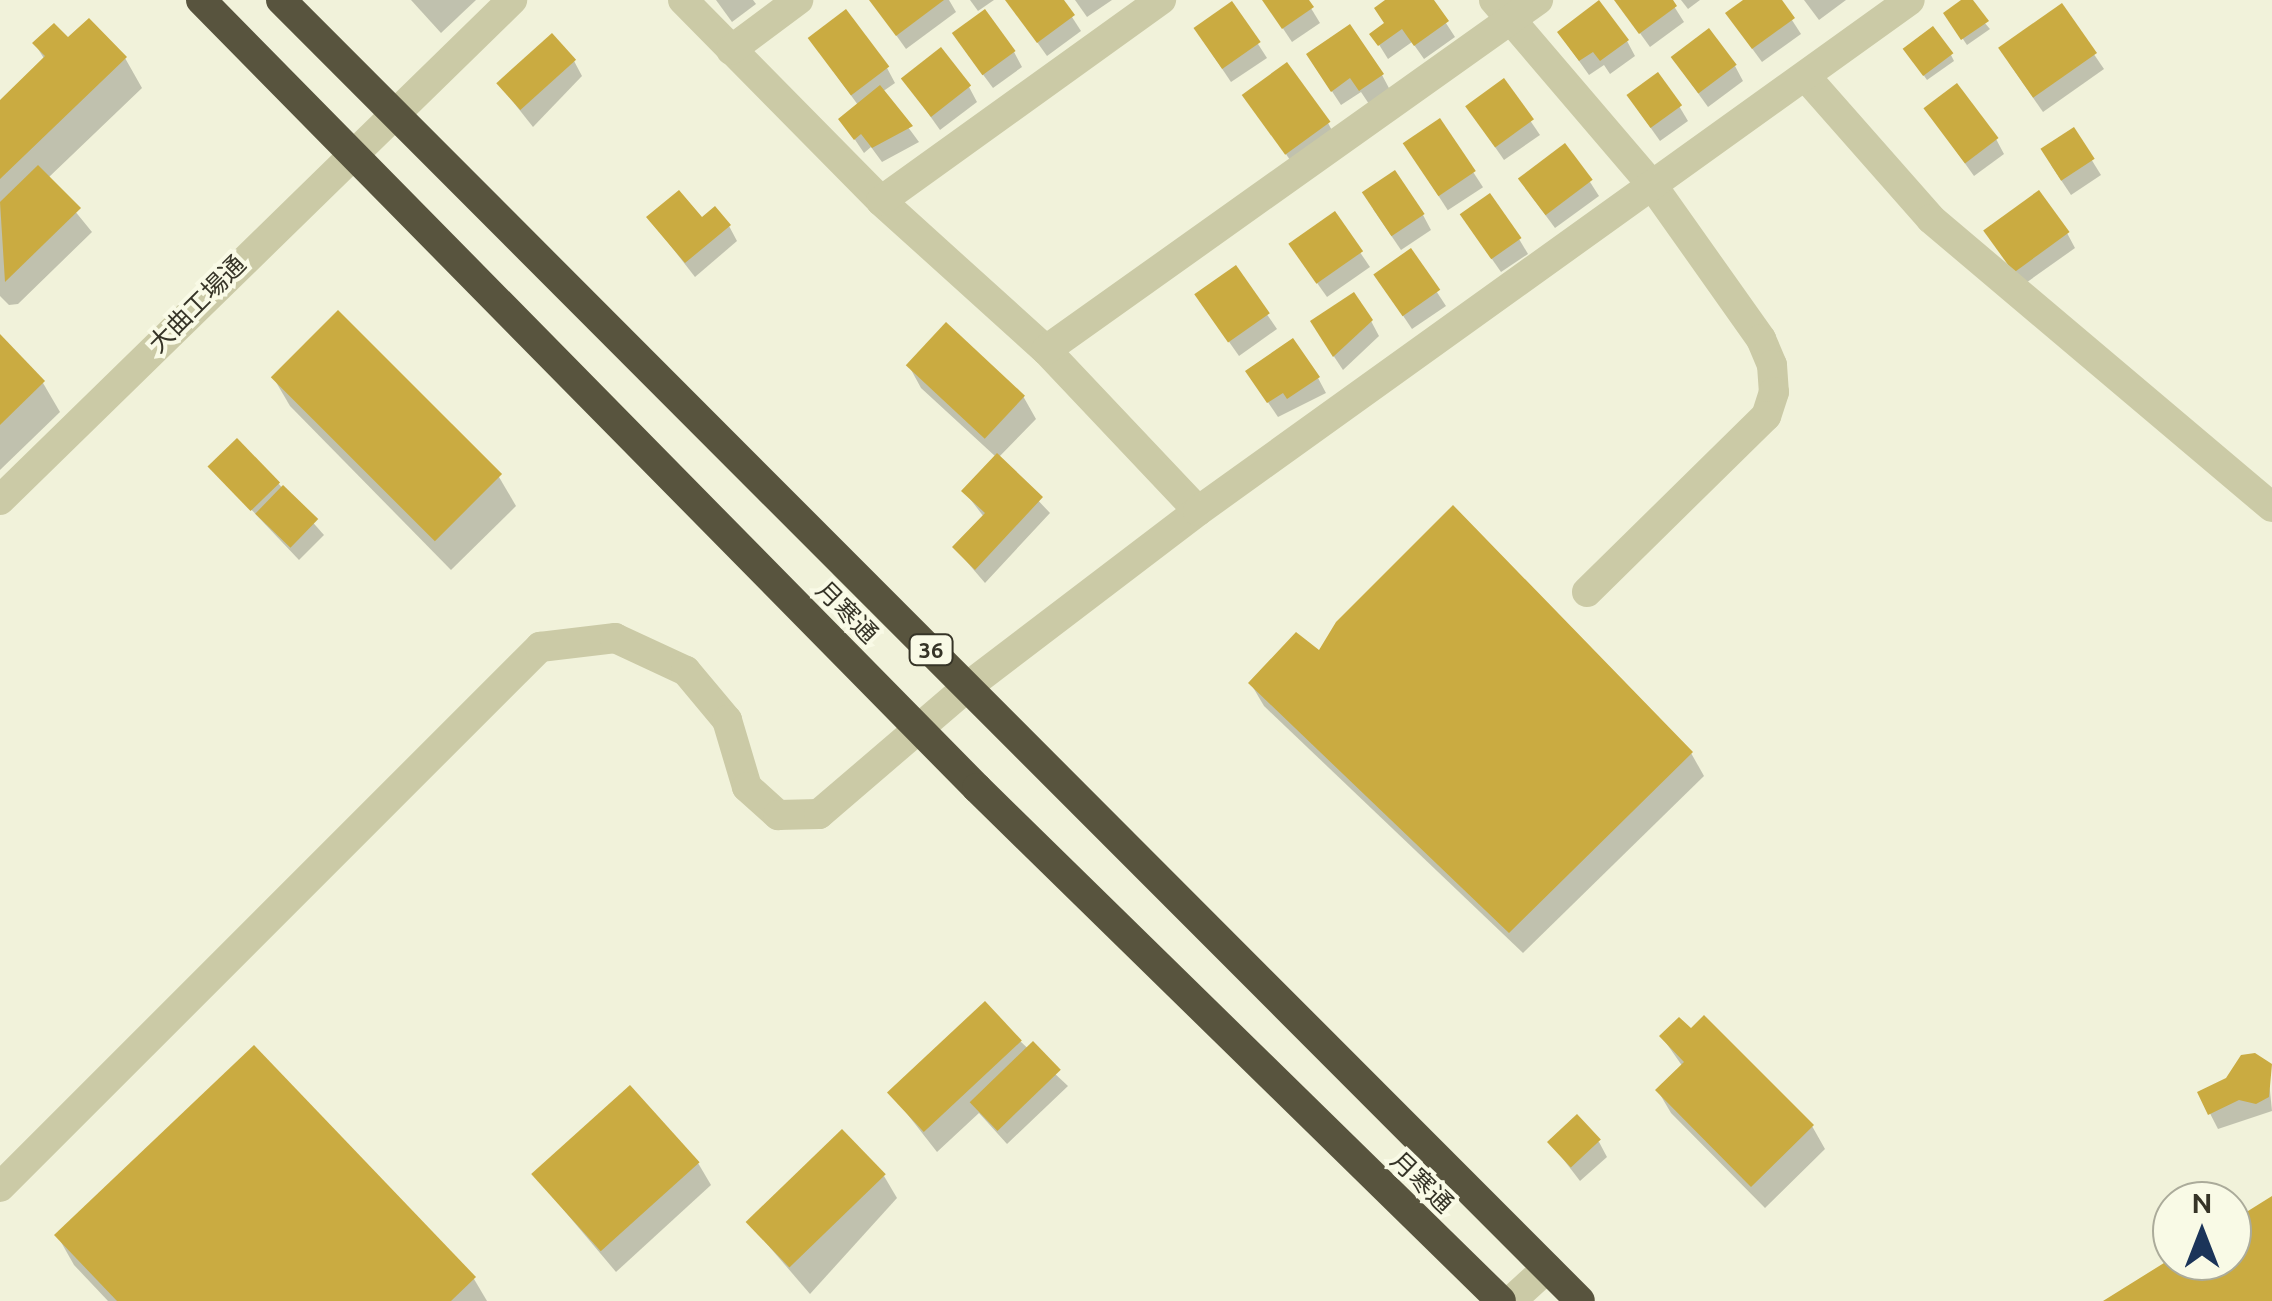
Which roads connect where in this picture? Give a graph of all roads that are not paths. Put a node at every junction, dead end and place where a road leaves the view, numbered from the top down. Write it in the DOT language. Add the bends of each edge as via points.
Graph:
graph roads {
  1 [pos="200,0"];
  2 [pos="281,0"];
  3 [pos="512,0"];
  4 [pos="683,0"];
  5 [pos="798,0"];
  6 [pos="1161,0"];
  7 [pos="1538,0"];
  8 [pos="1910,0"];
  9 [pos="1503,10"];
  10 [pos="731,50"];
  11 [pos="1806,77"];
  12 [pos="395,110"];
  13 [pos="354,150"];
  14 [pos="1652,185"];
  15 [pos="881,202"];
  16 [pos="1046,350"];
  17 [pos="0,500"];
  18 [pos="2272,507"];
  19 [pos="1198,510"];
  20 [pos="1588,592"];
  21 [pos="967,687"];
  22 [pos="920,728"];
  23 [pos="0,1187"];
  24 [pos="1546,1268"];
  25 [pos="1502,1301"];
  26 [pos="1511,1301"];
  27 [pos="1580,1301"];
  1 -- 13 [label="highway, 月寒通 / 36"];
  2 -- 12 [label="highway, 月寒通 / 36"];
  3 -- 12 [label="street, 大曲工場通"];
  4 -- 10 [label="street"];
  5 -- 10 [label="street"];
  6 -- 15 [label="street"];
  7 -- 9 [label="street"];
  8 -- 11 [label="street"];
  9 -- 14 [label="street"];
  9 -- 16 [label="street"];
  10 -- 15 [label="street"];
  11 -- 14 [label="street"];
  11 -- 18 [label="street" via="1932,219"];
  12 -- 13 [label="street, 大曲工場通"];
  12 -- 21 [label="highway, 月寒通 / 36"];
  13 -- 17 [label="street, 大曲工場通"];
  13 -- 22 [label="highway, 月寒通 / 36"];
  14 -- 19 [label="street"];
  14 -- 20 [label="street" via="1761,339 1774,392 1766,416"];
  15 -- 16 [label="street"];
  16 -- 19 [label="street"];
  19 -- 21 [label="street"];
  21 -- 22 [label="street"];
  21 -- 24 [label="highway, 月寒通 / 36"];
  22 -- 23 [label="street" via="820,814 778,815 747,787 726,720 686,671 615,638 540,648"];
  22 -- 25 [label="highway, 月寒通 / 36"];
  24 -- 26 [label="street"];
  24 -- 27 [label="highway, 月寒通 / 36"];
}
